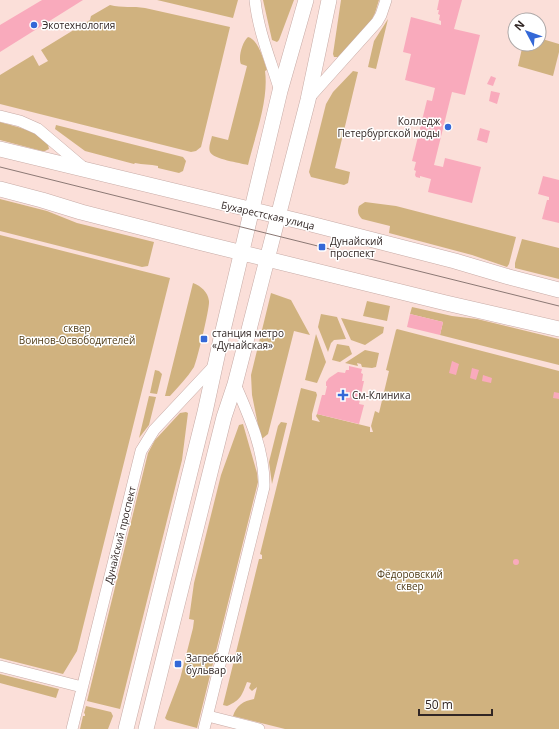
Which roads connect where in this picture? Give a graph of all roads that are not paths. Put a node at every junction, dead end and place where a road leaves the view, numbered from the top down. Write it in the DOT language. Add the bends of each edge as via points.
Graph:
graph roads {
  1 [pos="255,0"];
  2 [pos="306,0"];
  3 [pos="329,0"];
  4 [pos="386,0"];
  5 [pos="280,91"];
  6 [pos="308,100"];
  7 [pos="0,116"];
  8 [pos="0,149"];
  9 [pos="88,170"];
  10 [pos="0,189"];
  11 [pos="252,210"];
  12 [pos="277,217"];
  13 [pos="241,252"];
  14 [pos="266,259"];
  15 [pos="559,290"];
  16 [pos="559,329"];
  17 [pos="214,366"];
  18 [pos="235,384"];
  19 [pos="0,666"];
  20 [pos="82,687"];
  21 [pos="208,716"];
  22 [pos="72,729"];
  23 [pos="126,729"];
  24 [pos="146,729"];
  25 [pos="204,729"];
  26 [pos="259,729"];
  1 -- 5 [label="street" via="261,30"];
  2 -- 5 [label="main road, Дунайский проспект"];
  3 -- 6 [label="main road"];
  4 -- 6 [label="street" via="377,22"];
  5 -- 11 [label="main road, Дунайский проспект"];
  6 -- 12 [label="main road"];
  7 -- 9 [label="street" via="38,129"];
  8 -- 9 [label="main road, Бухарестская улица"];
  9 -- 11 [label="main road, Бухарестская улица"];
  10 -- 13 [label="main road"];
  11 -- 12 [label="main road, Бухарестская улица"];
  11 -- 13 [label="main road, Дунайский проспект"];
  12 -- 14 [label="main road"];
  12 -- 15 [label="main road, Бухарестская улица" via="455,261"];
  13 -- 14 [label="main road"];
  13 -- 17 [label="main road, Дунайский проспект"];
  14 -- 16 [label="main road"];
  14 -- 18 [label="main road"];
  17 -- 20 [label="street, Дунайский проспект" via="154,430 141,451"];
  17 -- 23 [label="main road, Дунайский проспект" via="205,412"];
  18 -- 21 [label="street" via="247,410 263,460 264,487"];
  18 -- 24 [label="main road" via="224,417"];
  19 -- 20 [label="street"];
  20 -- 22 [label="street, Дунайский проспект"];
  21 -- 25 [label="street"];
  21 -- 26 [label="street"];
}
